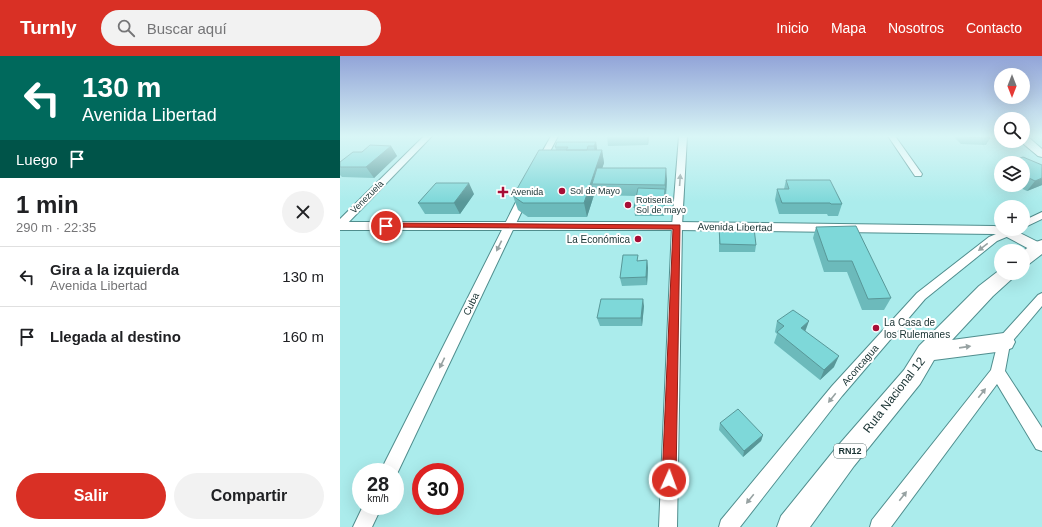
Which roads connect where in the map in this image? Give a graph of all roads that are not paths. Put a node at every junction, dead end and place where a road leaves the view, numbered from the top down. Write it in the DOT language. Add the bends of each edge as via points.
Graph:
graph roads {
  1 [pos="406,158"];
  2 [pos="542,158"];
  3 [pos="682,158"];
  4 [pos="907,158"];
  5 [pos="536,170"];
  6 [pos="918,174"];
  7 [pos="530,184"];
  8 [pos="1042,215"];
  9 [pos="1030,222"];
  10 [pos="340,225"];
  11 [pos="509,226"];
  12 [pos="677,226"];
  13 [pos="994,230"];
  14 [pos="1000,236"];
  15 [pos="1021,236"];
  16 [pos="1040,248"];
  17 [pos="1030,255"];
  18 [pos="999,280"];
  19 [pos="1042,298"];
  20 [pos="1004,342"];
  21 [pos="927,352"];
  22 [pos="998,372"];
  23 [pos="1042,443"];
  24 [pos="393,463"];
  25 [pos="368,515"];
  26 [pos="362,527"];
  27 [pos="668,527"];
  28 [pos="728,527"];
  29 [pos="792,527"];
  30 [pos="879,527"];
  1 -- 10 [label="street, Venezuela"];
  2 -- 5 [label="street"];
  12 -- 3 [label="street, one-way"];
  4 -- 6 [label="street"];
  7 -- 11 [label="street, Cuba"];
  8 -- 9 [label="street"];
  10 -- 11 [label="main road, Avenida Libertad"];
  11 -- 12 [label="main road, Avenida Libertad"];
  11 -- 24 [label="street, Cuba, one-way"];
  12 -- 13 [label="main road, Avenida Libertad"];
  12 -- 27 [label="street"];
  14 -- 28 [label="street, Aconcagua, one-way" via="993,239 921,296 837,391"];
  15 -- 16 [label="main road, Avenida Libertad"];
  16 -- 17 [label="highway"];
  18 -- 21 [label="highway, Ruta Nacional 12 / RN12"];
  19 -- 20 [label="street"];
  21 -- 20 [label="highway, one-way"];
  20 -- 22 [label="street"];
  21 -- 29 [label="highway, Ruta Nacional 12 / RN12" via="912,377 845,457"];
  22 -- 23 [label="street"];
  30 -- 22 [label="street, one-way"];
  25 -- 26 [label="street"];
}
